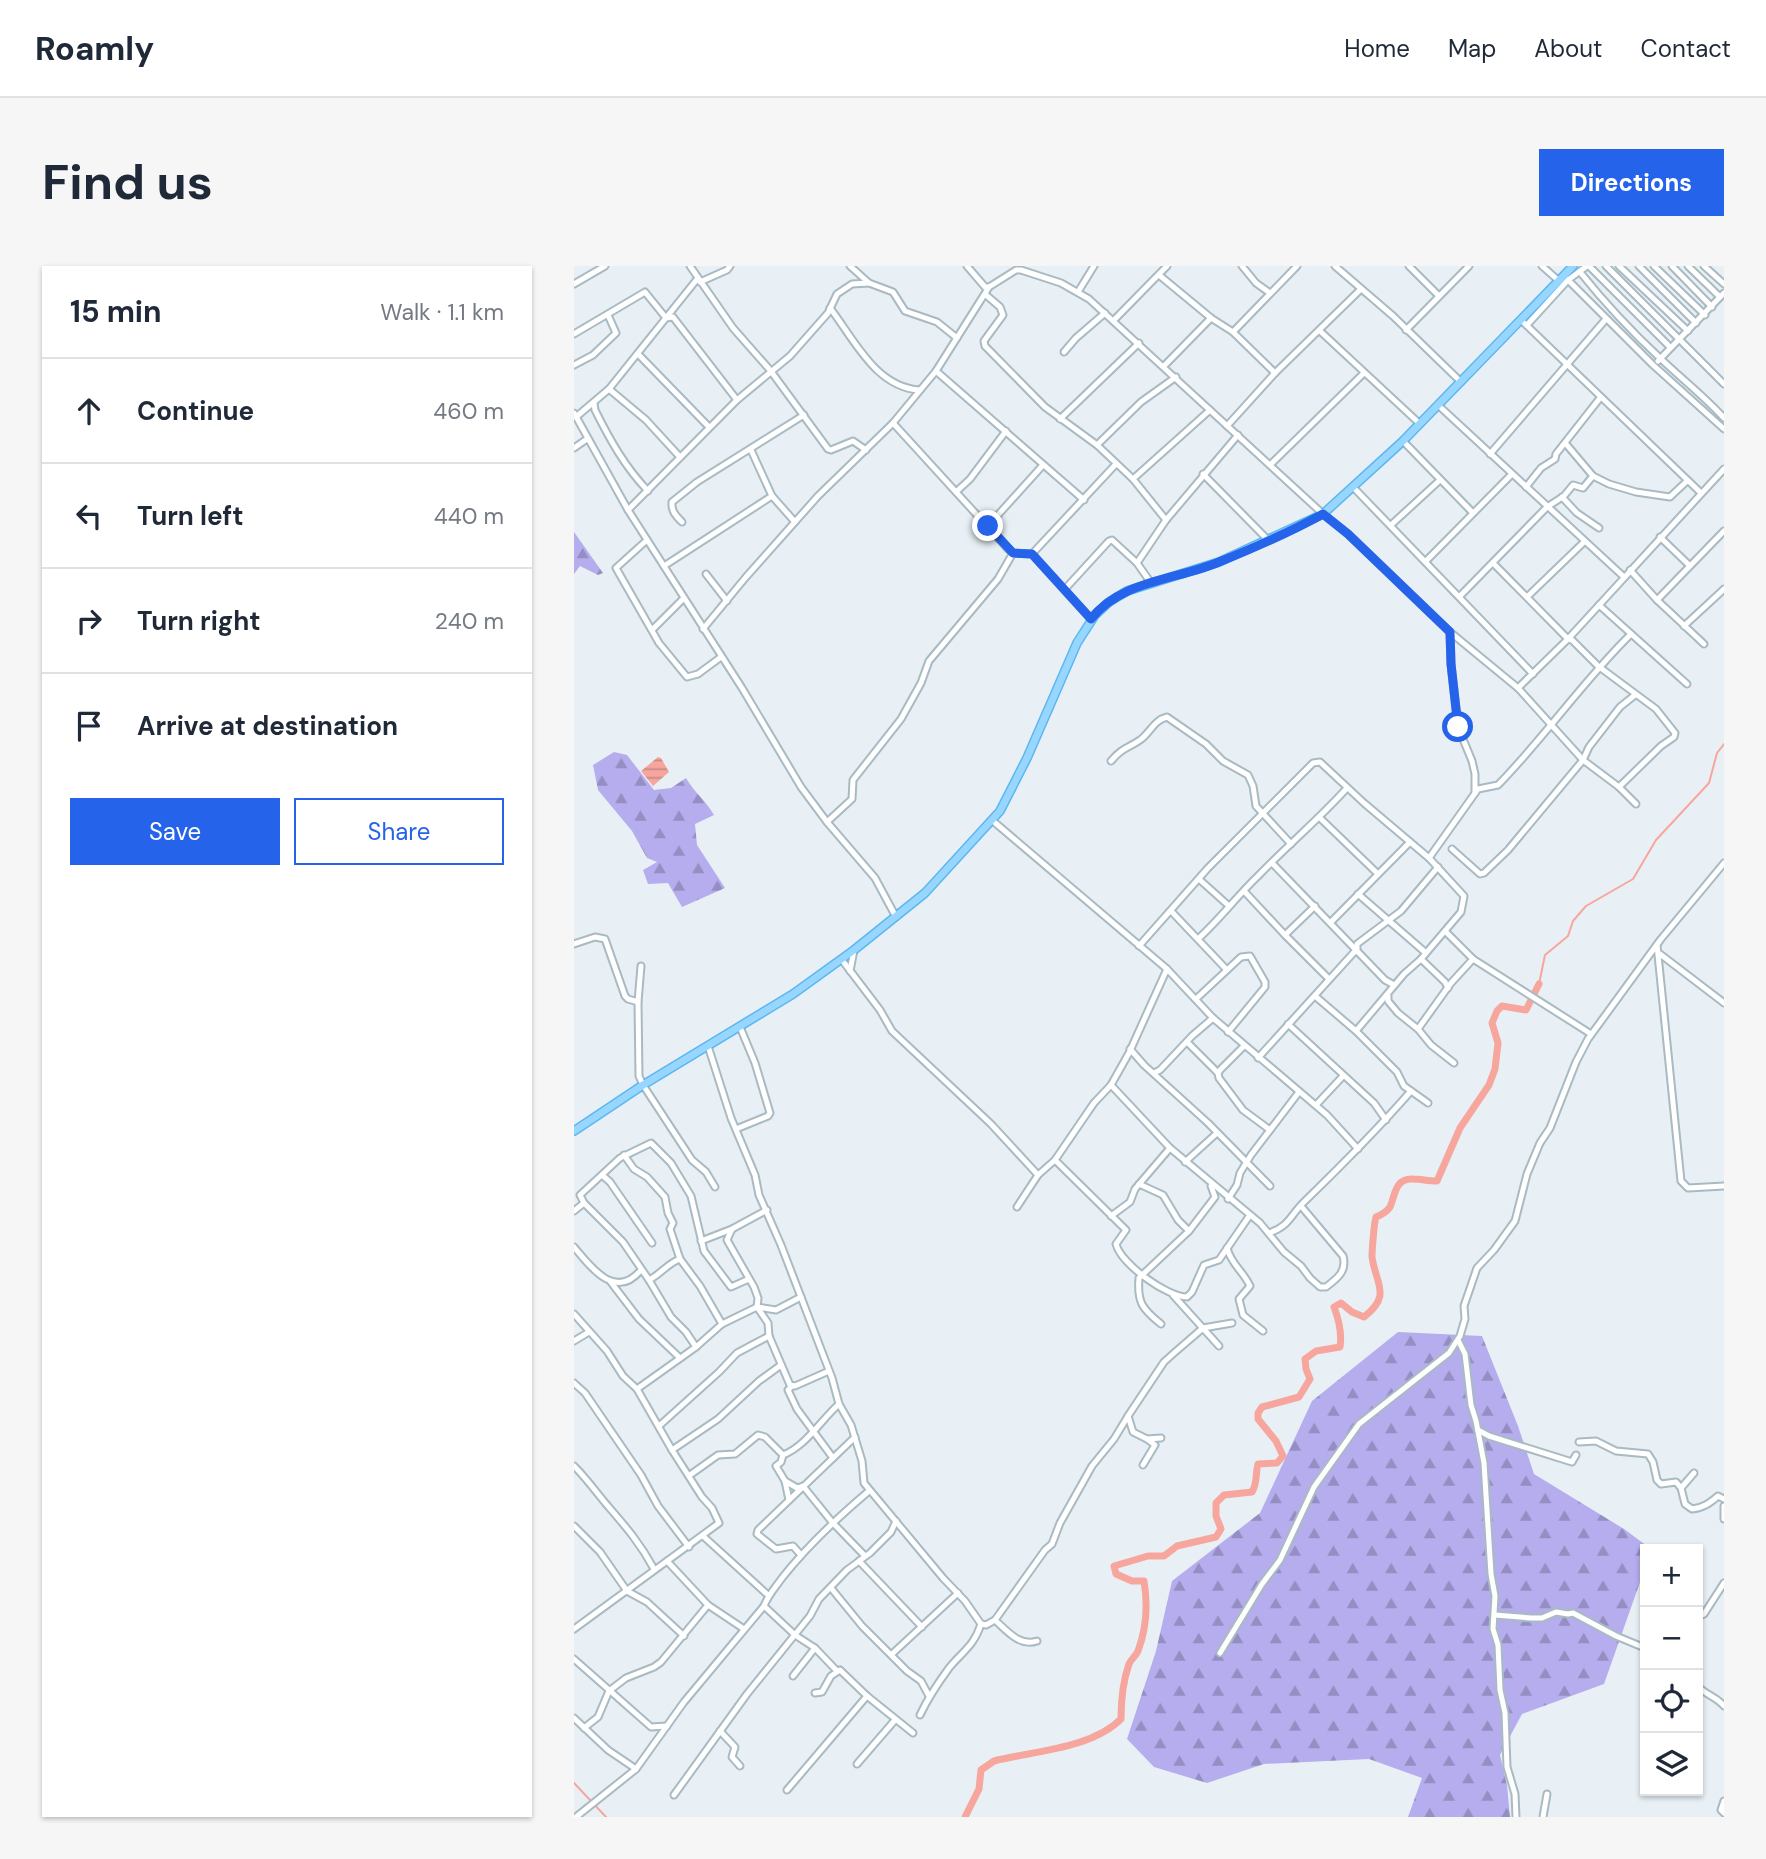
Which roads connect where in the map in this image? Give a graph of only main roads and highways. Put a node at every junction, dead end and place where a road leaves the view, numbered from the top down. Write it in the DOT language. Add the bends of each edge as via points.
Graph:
graph roads {
  1 [pos="1573,266"];
  2 [pos="576,1126"];
  1 -- 2 [label="main road" via="1524,322 1323,514 1201,569 1118,596 1091,619 1012,790 993,821 925,893 793,994"];
}
